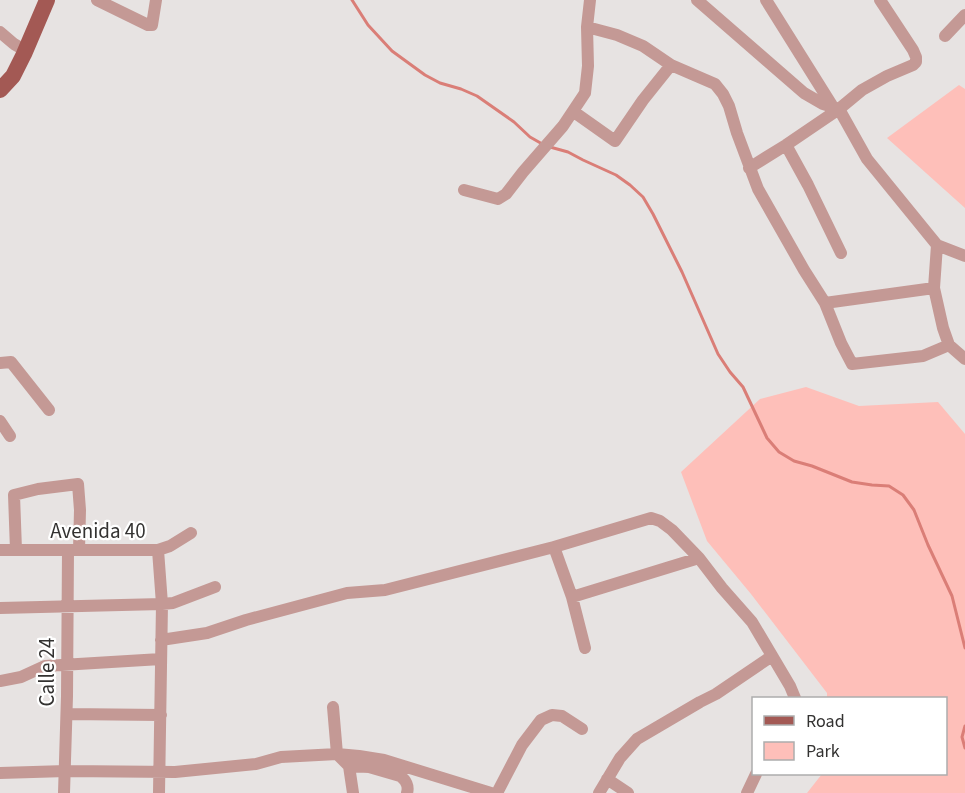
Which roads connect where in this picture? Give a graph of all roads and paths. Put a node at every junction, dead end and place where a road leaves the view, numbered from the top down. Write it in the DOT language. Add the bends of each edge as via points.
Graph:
graph roads {
  1 [pos="47,0"];
  2 [pos="97,0"];
  3 [pos="156,0"];
  4 [pos="590,0"];
  5 [pos="697,0"];
  6 [pos="766,0"];
  7 [pos="885,2"];
  8 [pos="965,15"];
  9 [pos="587,27"];
  10 [pos="0,32"];
  11 [pos="945,36"];
  12 [pos="26,51"];
  13 [pos="671,65"];
  14 [pos="0,90"];
  15 [pos="836,108"];
  16 [pos="574,112"];
  17 [pos="786,145"];
  18 [pos="749,168"];
  19 [pos="464,190"];
  20 [pos="937,245"];
  21 [pos="841,253"];
  22 [pos="965,256"];
  23 [pos="934,288"];
  24 [pos="825,303"];
  25 [pos="949,345"];
  26 [pos="965,359"];
  27 [pos="0,363"];
  28 [pos="49,410"];
  29 [pos="0,421"];
  30 [pos="10,436"];
  31 [pos="192,534"];
  32 [pos="554,547"];
  33 [pos="0,550"];
  34 [pos="16,550"];
  35 [pos="74,550"];
  36 [pos="158,550"];
  37 [pos="699,558"];
  38 [pos="215,587"];
  39 [pos="572,597"];
  40 [pos="162,604"];
  41 [pos="67,607"];
  42 [pos="0,608"];
  43 [pos="161,640"];
  44 [pos="585,648"];
  45 [pos="772,656"];
  46 [pos="161,659"];
  47 [pos="67,665"];
  48 [pos="0,681"];
  49 [pos="794,697"];
  50 [pos="333,707"];
  51 [pos="67,714"];
  52 [pos="161,715"];
  53 [pos="582,729"];
  54 [pos="337,754"];
  55 [pos="349,766"];
  56 [pos="66,771"];
  57 [pos="0,772"];
  58 [pos="160,772"];
  59 [pos="756,775"];
  60 [pos="607,779"];
  61 [pos="64,793"];
  62 [pos="159,793"];
  63 [pos="352,793"];
  64 [pos="407,793"];
  65 [pos="491,793"];
  66 [pos="497,793"];
  67 [pos="598,793"];
  68 [pos="628,793"];
  69 [pos="747,793"];
  1 -- 12 [label="main road"];
  2 -- 3 [label="street" via="149,25"];
  4 -- 9 [label="street"];
  5 -- 15 [label="street" via="804,93"];
  6 -- 15 [label="street"];
  7 -- 15 [label="street" via="916,62"];
  8 -- 11 [label="street"];
  9 -- 13 [label="street" via="643,45"];
  9 -- 16 [label="street" via="585,93"];
  10 -- 12 [label="street"];
  12 -- 14 [label="main road" via="13,76"];
  13 -- 16 [label="street" via="615,141"];
  13 -- 18 [label="street" via="715,84 723,93"];
  15 -- 17 [label="street"];
  15 -- 20 [label="street" via="867,159"];
  16 -- 19 [label="street" via="506,194 498,199"];
  17 -- 18 [label="street"];
  17 -- 21 [label="street"];
  18 -- 24 [label="street"];
  20 -- 22 [label="street"];
  20 -- 23 [label="street"];
  23 -- 24 [label="street"];
  23 -- 25 [label="street"];
  24 -- 25 [label="street" via="852,364 924,356"];
  25 -- 26 [label="street"];
  27 -- 28 [label="street" via="11,362"];
  29 -- 30 [label="street"];
  31 -- 36 [label="street, Avenida 40"];
  32 -- 37 [label="street" via="651,518 672,530"];
  32 -- 39 [label="street"];
  32 -- 43 [label="street" via="385,590 347,593 207,633"];
  33 -- 34 [label="street, Avenida 40"];
  34 -- 35 [label="street, Avenida 40"];
  34 -- 35 [label="street, Calle 24" via="14,495 78,484 80,510"];
  35 -- 36 [label="street, Avenida 40"];
  35 -- 41 [label="street, Calle 24"];
  36 -- 40 [label="street"];
  37 -- 39 [label="street"];
  37 -- 45 [label="street" via="752,622"];
  38 -- 40 [label="street"];
  39 -- 44 [label="street"];
  40 -- 41 [label="street"];
  40 -- 43 [label="street"];
  41 -- 42 [label="street"];
  41 -- 47 [label="street, Calle 24"];
  43 -- 46 [label="street"];
  45 -- 49 [label="street"];
  45 -- 60 [label="street" via="716,694 637,739"];
  46 -- 47 [label="street"];
  46 -- 52 [label="street"];
  47 -- 48 [label="street" via="45,666"];
  47 -- 51 [label="street, Calle 24"];
  50 -- 54 [label="street"];
  51 -- 52 [label="street"];
  51 -- 56 [label="street, Calle 24"];
  52 -- 58 [label="street"];
  53 -- 66 [label="street" via="562,716 541,720 522,745"];
  54 -- 55 [label="street"];
  54 -- 58 [label="street"];
  54 -- 65 [label="street" via="384,760"];
  55 -- 63 [label="street"];
  55 -- 64 [label="street" via="369,766 400,776 407,783"];
  56 -- 57 [label="street"];
  56 -- 58 [label="street"];
  56 -- 61 [label="street, Calle 24"];
  58 -- 62 [label="street"];
  59 -- 69 [label="street"];
  60 -- 67 [label="street"];
  60 -- 68 [label="street"];
}
